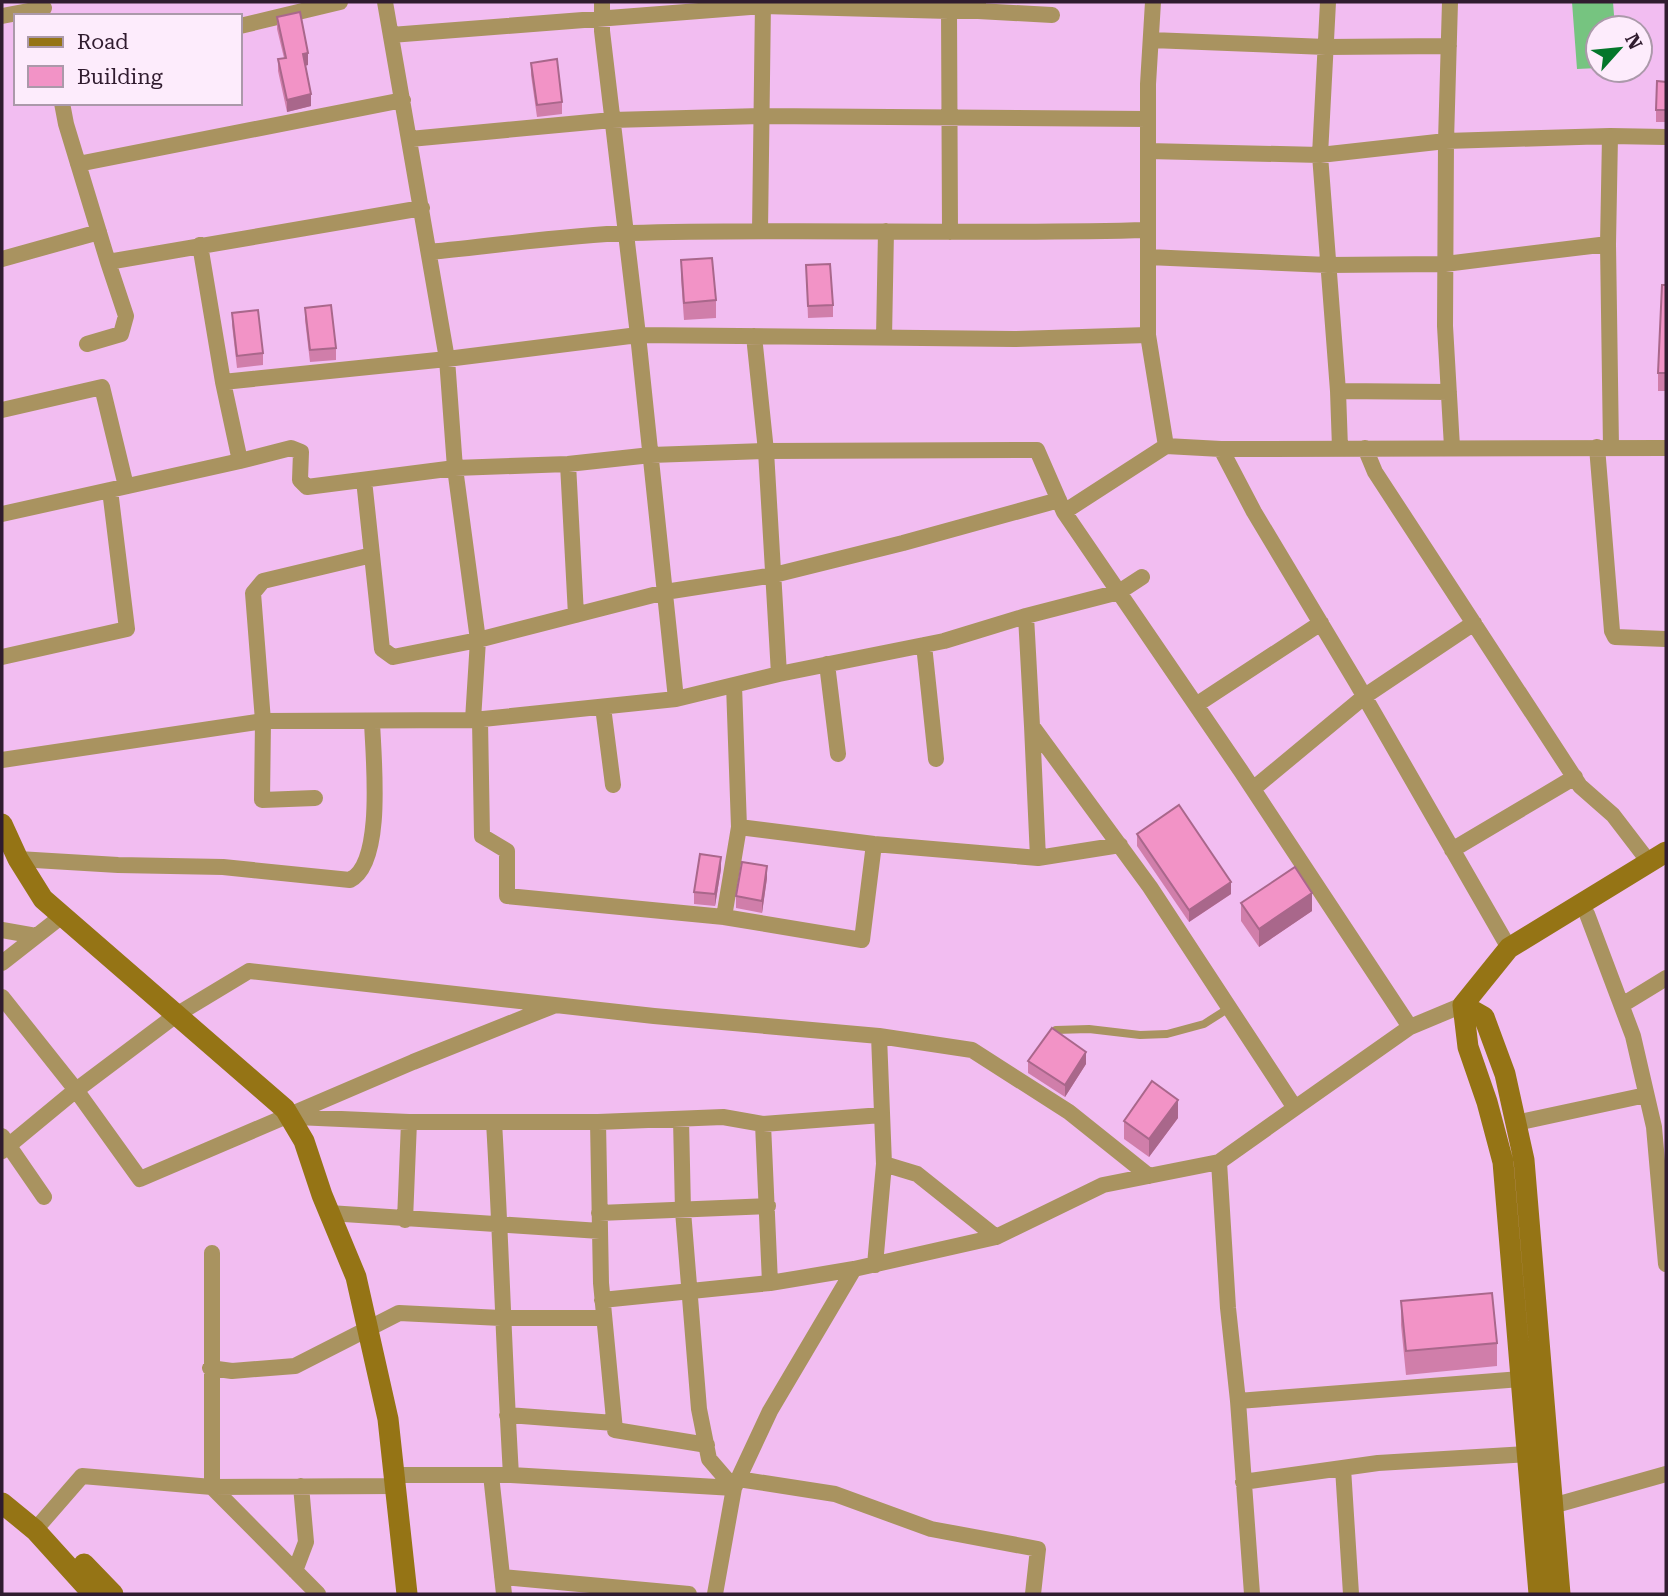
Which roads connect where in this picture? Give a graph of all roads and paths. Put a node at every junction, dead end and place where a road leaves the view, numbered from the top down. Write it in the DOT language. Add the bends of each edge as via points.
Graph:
graph roads {
  1 [pos="340,2"];
  2 [pos="385,2"];
  3 [pos="602,2"];
  4 [pos="1153,2"];
  5 [pos="1328,2"];
  6 [pos="1450,2"];
  7 [pos="763,4"];
  8 [pos="978,7"];
  9 [pos="44,9"];
  10 [pos="948,11"];
  11 [pos="1052,15"];
  12 [pos="2,16"];
  13 [pos="602,20"];
  14 [pos="242,26"];
  15 [pos="391,35"];
  16 [pos="1151,40"];
  17 [pos="1449,46"];
  18 [pos="1326,47"];
  19 [pos="403,100"];
  20 [pos="63,105"];
  21 [pos="761,116"];
  22 [pos="949,118"];
  23 [pos="1148,119"];
  24 [pos="612,120"];
  25 [pos="1609,136"];
  26 [pos="1666,137"];
  27 [pos="410,139"];
  28 [pos="1446,141"];
  29 [pos="1148,151"];
  30 [pos="1320,155"];
  31 [pos="78,164"];
  32 [pos="422,208"];
  33 [pos="1148,230"];
  34 [pos="760,231"];
  35 [pos="886,231"];
  36 [pos="99,232"];
  37 [pos="950,232"];
  38 [pos="626,233"];
  39 [pos="1608,244"];
  40 [pos="200,245"];
  41 [pos="429,252"];
  42 [pos="1148,257"];
  43 [pos="2,259"];
  44 [pos="108,262"];
  45 [pos="1446,264"];
  46 [pos="1328,265"];
  47 [pos="638,335"];
  48 [pos="1148,335"];
  49 [pos="754,336"];
  50 [pos="884,338"];
  51 [pos="87,344"];
  52 [pos="447,359"];
  53 [pos="223,382"];
  54 [pos="1338,391"];
  55 [pos="1449,392"];
  56 [pos="2,410"];
  57 [pos="1166,446"];
  58 [pos="1452,447"];
  59 [pos="1604,447"];
  60 [pos="1340,448"];
  61 [pos="1365,448"];
  62 [pos="1666,448"];
  63 [pos="1221,449"];
  64 [pos="766,451"];
  65 [pos="651,455"];
  66 [pos="240,461"];
  67 [pos="568,464"];
  68 [pos="455,468"];
  69 [pos="364,480"];
  70 [pos="118,488"];
  71 [pos="1061,506"];
  72 [pos="2,514"];
  73 [pos="372,555"];
  74 [pos="774,575"];
  75 [pos="1142,577"];
  76 [pos="665,592"];
  77 [pos="1119,592"];
  78 [pos="576,615"];
  79 [pos="1026,616"];
  80 [pos="1321,623"];
  81 [pos="1475,624"];
  82 [pos="1666,639"];
  83 [pos="478,640"];
  84 [pos="924,645"];
  85 [pos="2,657"];
  86 [pos="827,664"];
  87 [pos="779,674"];
  88 [pos="734,685"];
  89 [pos="1365,696"];
  90 [pos="676,699"];
  91 [pos="1196,705"];
  92 [pos="603,707"];
  93 [pos="476,720"];
  94 [pos="263,721"];
  95 [pos="372,721"];
  96 [pos="1032,726"];
  97 [pos="838,754"];
  98 [pos="936,759"];
  99 [pos="2,760"];
  100 [pos="1575,777"];
  101 [pos="613,785"];
  102 [pos="1253,789"];
  103 [pos="315,798"];
  104 [pos="2,824"];
  105 [pos="739,827"];
  106 [pos="874,844"];
  107 [pos="1119,845"];
  108 [pos="1452,850"];
  109 [pos="1038,858"];
  110 [pos="18,859"];
  111 [pos="1660,861"];
  112 [pos="1587,914"];
  113 [pos="62,916"];
  114 [pos="724,917"];
  115 [pos="2,930"];
  116 [pos="36,936"];
  117 [pos="1504,953"];
  118 [pos="2,963"];
  119 [pos="1666,978"];
  120 [pos="2,997"];
  121 [pos="555,1005"];
  122 [pos="1622,1005"];
  123 [pos="1463,1006"];
  124 [pos="1230,1008"];
  125 [pos="176,1015"];
  126 [pos="1410,1027"];
  127 [pos="1056,1030"];
  128 [pos="879,1036"];
  129 [pos="76,1090"];
  130 [pos="1646,1095"];
  131 [pos="1296,1108"];
  132 [pos="882,1115"];
  133 [pos="290,1116"];
  134 [pos="681,1119"];
  135 [pos="408,1122"];
  136 [pos="494,1122"];
  137 [pos="598,1122"];
  138 [pos="1516,1123"];
  139 [pos="763,1124"];
  140 [pos="4,1144"];
  141 [pos="1219,1162"];
  142 [pos="884,1164"];
  143 [pos="1150,1176"];
  144 [pos="44,1197"];
  145 [pos="768,1206"];
  146 [pos="683,1211"];
  147 [pos="329,1213"];
  148 [pos="598,1213"];
  149 [pos="405,1220"];
  150 [pos="500,1225"];
  151 [pos="600,1231"];
  152 [pos="996,1237"];
  153 [pos="212,1253"];
  154 [pos="1666,1264"];
  155 [pos="875,1265"];
  156 [pos="854,1269"];
  157 [pos="770,1283"];
  158 [pos="689,1292"];
  159 [pos="602,1300"];
  160 [pos="501,1318"];
  161 [pos="604,1318"];
  162 [pos="368,1329"];
  163 [pos="210,1368"];
  164 [pos="1521,1379"];
  165 [pos="1238,1401"];
  166 [pos="507,1415"];
  167 [pos="614,1423"];
  168 [pos="706,1444"];
  169 [pos="1528,1454"];
  170 [pos="1343,1468"];
  171 [pos="491,1475"];
  172 [pos="510,1475"];
  173 [pos="1666,1475"];
  174 [pos="395,1480"];
  175 [pos="1243,1482"];
  176 [pos="736,1484"];
  177 [pos="301,1486"];
  178 [pos="212,1487"];
  179 [pos="2,1503"];
  180 [pos="1542,1509"];
  181 [pos="35,1530"];
  182 [pos="295,1571"];
  183 [pos="502,1577"];
  184 [pos="93,1594"];
  185 [pos="113,1594"];
  186 [pos="318,1594"];
  187 [pos="407,1594"];
  188 [pos="504,1594"];
  189 [pos="689,1594"];
  190 [pos="715,1594"];
  191 [pos="1033,1594"];
  192 [pos="1252,1594"];
  193 [pos="1351,1594"];
  194 [pos="1539,1594"];
  195 [pos="1560,1594"];
  1 -- 14 [label="street"];
  2 -- 15 [label="street"];
  3 -- 13 [label="street"];
  4 -- 16 [label="street"];
  5 -- 18 [label="street"];
  6 -- 17 [label="street"];
  7 -- 10 [label="street"];
  7 -- 13 [label="street"];
  7 -- 21 [label="street"];
  8 -- 10 [label="street"];
  8 -- 11 [label="street"];
  9 -- 12 [label="street"];
  10 -- 22 [label="street"];
  13 -- 15 [label="street"];
  13 -- 24 [label="street"];
  15 -- 19 [label="street"];
  16 -- 18 [label="street"];
  16 -- 23 [label="street"];
  17 -- 18 [label="street"];
  17 -- 28 [label="street"];
  18 -- 30 [label="street"];
  19 -- 27 [label="street"];
  19 -- 31 [label="street"];
  20 -- 31 [label="street"];
  21 -- 22 [label="street"];
  21 -- 24 [label="street"];
  21 -- 34 [label="street"];
  22 -- 23 [label="street"];
  22 -- 37 [label="street"];
  23 -- 29 [label="street"];
  24 -- 27 [label="street"];
  24 -- 38 [label="street"];
  25 -- 26 [label="street"];
  25 -- 28 [label="street"];
  25 -- 39 [label="street"];
  27 -- 32 [label="street"];
  28 -- 30 [label="street"];
  28 -- 45 [label="street"];
  29 -- 30 [label="street"];
  29 -- 33 [label="street"];
  30 -- 46 [label="street"];
  31 -- 36 [label="street"];
  32 -- 40 [label="street"];
  32 -- 41 [label="street"];
  33 -- 37 [label="street"];
  33 -- 42 [label="street"];
  34 -- 35 [label="street"];
  34 -- 38 [label="street"];
  35 -- 37 [label="street"];
  35 -- 50 [label="street"];
  36 -- 43 [label="street"];
  36 -- 44 [label="street"];
  38 -- 41 [label="street"];
  38 -- 47 [label="street"];
  39 -- 45 [label="street"];
  39 -- 59 [label="street"];
  40 -- 44 [label="street"];
  40 -- 53 [label="street"];
  41 -- 52 [label="street"];
  42 -- 46 [label="street"];
  42 -- 48 [label="street"];
  44 -- 51 [label="street" via="126,316 124,325 121,334"];
  45 -- 46 [label="street"];
  45 -- 55 [label="street"];
  46 -- 54 [label="street"];
  47 -- 49 [label="street"];
  47 -- 52 [label="street"];
  47 -- 65 [label="street"];
  48 -- 50 [label="street"];
  48 -- 57 [label="street"];
  49 -- 50 [label="street"];
  49 -- 64 [label="street"];
  52 -- 53 [label="street"];
  52 -- 68 [label="street"];
  53 -- 66 [label="street"];
  54 -- 55 [label="street"];
  54 -- 60 [label="street"];
  55 -- 58 [label="street"];
  56 -- 70 [label="street" via="102,387"];
  57 -- 63 [label="street"];
  57 -- 71 [label="street"];
  58 -- 59 [label="street"];
  58 -- 61 [label="street"];
  59 -- 62 [label="street"];
  59 -- 82 [label="street" via="1612,631 1615,637"];
  60 -- 61 [label="street"];
  60 -- 63 [label="street"];
  61 -- 81 [label="street" via="1375,472"];
  63 -- 80 [label="street"];
  64 -- 65 [label="street"];
  64 -- 71 [label="street" via="1037,450"];
  64 -- 74 [label="street"];
  65 -- 67 [label="street"];
  65 -- 76 [label="street"];
  66 -- 69 [label="street" via="291,448 301,452 300,480 307,488"];
  66 -- 70 [label="street"];
  67 -- 68 [label="street"];
  67 -- 78 [label="street"];
  68 -- 69 [label="street"];
  68 -- 83 [label="street"];
  69 -- 73 [label="street"];
  70 -- 72 [label="street"];
  70 -- 85 [label="street" via="127,629"];
  71 -- 74 [label="street"];
  71 -- 77 [label="street"];
  73 -- 83 [label="street" via="382,649 393,657"];
  73 -- 94 [label="street" via="263,581 253,593"];
  74 -- 76 [label="street"];
  74 -- 87 [label="street"];
  75 -- 77 [label="street"];
  76 -- 78 [label="street"];
  76 -- 90 [label="street"];
  77 -- 79 [label="street"];
  77 -- 91 [label="street"];
  78 -- 83 [label="street"];
  79 -- 84 [label="street"];
  79 -- 96 [label="street"];
  80 -- 89 [label="street"];
  80 -- 91 [label="street"];
  81 -- 89 [label="street"];
  81 -- 100 [label="street"];
  83 -- 93 [label="street"];
  84 -- 86 [label="street"];
  84 -- 98 [label="street"];
  86 -- 87 [label="street"];
  86 -- 97 [label="street"];
  87 -- 88 [label="street"];
  88 -- 90 [label="street"];
  88 -- 105 [label="street"];
  89 -- 102 [label="street"];
  89 -- 108 [label="street"];
  90 -- 92 [label="street"];
  91 -- 102 [label="street"];
  92 -- 93 [label="street"];
  92 -- 101 [label="street"];
  93 -- 95 [label="street"];
  93 -- 114 [label="street" via="482,836 507,850 507,895"];
  94 -- 95 [label="street"];
  94 -- 99 [label="street"];
  94 -- 103 [label="street" via="262,800"];
  95 -- 110 [label="street" via="374,827 364,869 350,880 223,867"];
  96 -- 107 [label="street"];
  96 -- 109 [label="street"];
  100 -- 108 [label="street"];
  100 -- 111 [label="street"];
  102 -- 126 [label="street"];
  104 -- 110 [label="street"];
  105 -- 106 [label="street"];
  105 -- 114 [label="street"];
  106 -- 109 [label="street"];
  106 -- 114 [label="street" via="862,940"];
  107 -- 109 [label="street"];
  107 -- 124 [label="street"];
  108 -- 117 [label="street"];
  110 -- 113 [label="street" via="43,899"];
  111 -- 112 [label="street"];
  111 -- 117 [label="street"];
  112 -- 117 [label="street" via="1525,949"];
  112 -- 122 [label="street"];
  113 -- 116 [label="street"];
  113 -- 125 [label="street"];
  115 -- 116 [label="street"];
  116 -- 118 [label="street"];
  117 -- 123 [label="street"];
  119 -- 122 [label="street"];
  120 -- 129 [label="street"];
  121 -- 125 [label="street" via="248,971"];
  121 -- 128 [label="street"];
  121 -- 133 [label="street"];
  122 -- 130 [label="street"];
  123 -- 126 [label="street"];
  123 -- 138 [label="street" via="1484,1017"];
  123 -- 164 [label="street" via="1468,1047 1503,1162"];
  124 -- 127 [label="lane" via="1204,1024 1167,1034"];
  124 -- 131 [label="street"];
  125 -- 129 [label="street"];
  125 -- 133 [label="street"];
  126 -- 131 [label="street"];
  128 -- 132 [label="street"];
  128 -- 143 [label="street" via="972,1049 1069,1112"];
  129 -- 133 [label="street" via="140,1180"];
  129 -- 140 [label="street"];
  130 -- 138 [label="street"];
  130 -- 154 [label="street" via="1654,1127"];
  131 -- 141 [label="street"];
  132 -- 139 [label="street"];
  132 -- 142 [label="street"];
  133 -- 135 [label="street"];
  133 -- 147 [label="street" via="304,1141"];
  134 -- 137 [label="street"];
  134 -- 139 [label="street" via="723,1117"];
  134 -- 146 [label="street"];
  135 -- 136 [label="street"];
  135 -- 149 [label="street"];
  136 -- 137 [label="street"];
  136 -- 150 [label="street"];
  137 -- 148 [label="street"];
  138 -- 180 [label="street" via="1524,1160"];
  139 -- 145 [label="street"];
  140 -- 144 [label="street"];
  141 -- 143 [label="street"];
  141 -- 165 [label="street"];
  142 -- 152 [label="street" via="917,1174"];
  142 -- 155 [label="street"];
  143 -- 152 [label="street" via="1103,1185"];
  145 -- 146 [label="street"];
  145 -- 157 [label="street"];
  146 -- 148 [label="street"];
  146 -- 158 [label="street"];
  147 -- 149 [label="street"];
  147 -- 162 [label="street" via="356,1277"];
  148 -- 151 [label="street"];
  149 -- 150 [label="street"];
  150 -- 151 [label="street"];
  150 -- 160 [label="street"];
  151 -- 159 [label="street"];
  152 -- 155 [label="street"];
  153 -- 163 [label="street"];
  155 -- 156 [label="street"];
  156 -- 157 [label="street"];
  156 -- 176 [label="street" via="770,1411"];
  157 -- 158 [label="street"];
  158 -- 159 [label="street"];
  158 -- 168 [label="street"];
  159 -- 161 [label="street"];
  160 -- 161 [label="street"];
  160 -- 162 [label="street" via="399,1313"];
  160 -- 166 [label="street"];
  161 -- 167 [label="street"];
  162 -- 163 [label="street" via="295,1366 232,1371"];
  162 -- 174 [label="street" via="388,1419"];
  163 -- 178 [label="street"];
  164 -- 165 [label="street"];
  164 -- 169 [label="street"];
  165 -- 175 [label="street"];
  166 -- 167 [label="street"];
  166 -- 172 [label="street"];
  167 -- 168 [label="street" via="615,1430"];
  168 -- 176 [label="street" via="709,1459"];
  169 -- 170 [label="street"];
  169 -- 180 [label="street"];
  170 -- 175 [label="street"];
  170 -- 193 [label="street"];
  171 -- 172 [label="street"];
  171 -- 174 [label="street"];
  171 -- 183 [label="street"];
  172 -- 176 [label="street"];
  173 -- 180 [label="street"];
  174 -- 177 [label="street"];
  174 -- 187 [label="street"];
  175 -- 192 [label="street"];
  176 -- 190 [label="street"];
  176 -- 191 [label="street" via="835,1494 931,1529 1038,1549"];
  177 -- 178 [label="street"];
  177 -- 182 [label="street" via="306,1542"];
  178 -- 181 [label="street" via="82,1476"];
  178 -- 182 [label="street"];
  179 -- 181 [label="street"];
  180 -- 194 [label="street"];
  180 -- 195 [label="street"];
  181 -- 184 [label="street"];
  181 -- 185 [label="street" via="58,1537"];
  182 -- 186 [label="street"];
  183 -- 188 [label="street"];
  183 -- 189 [label="street"];
}
